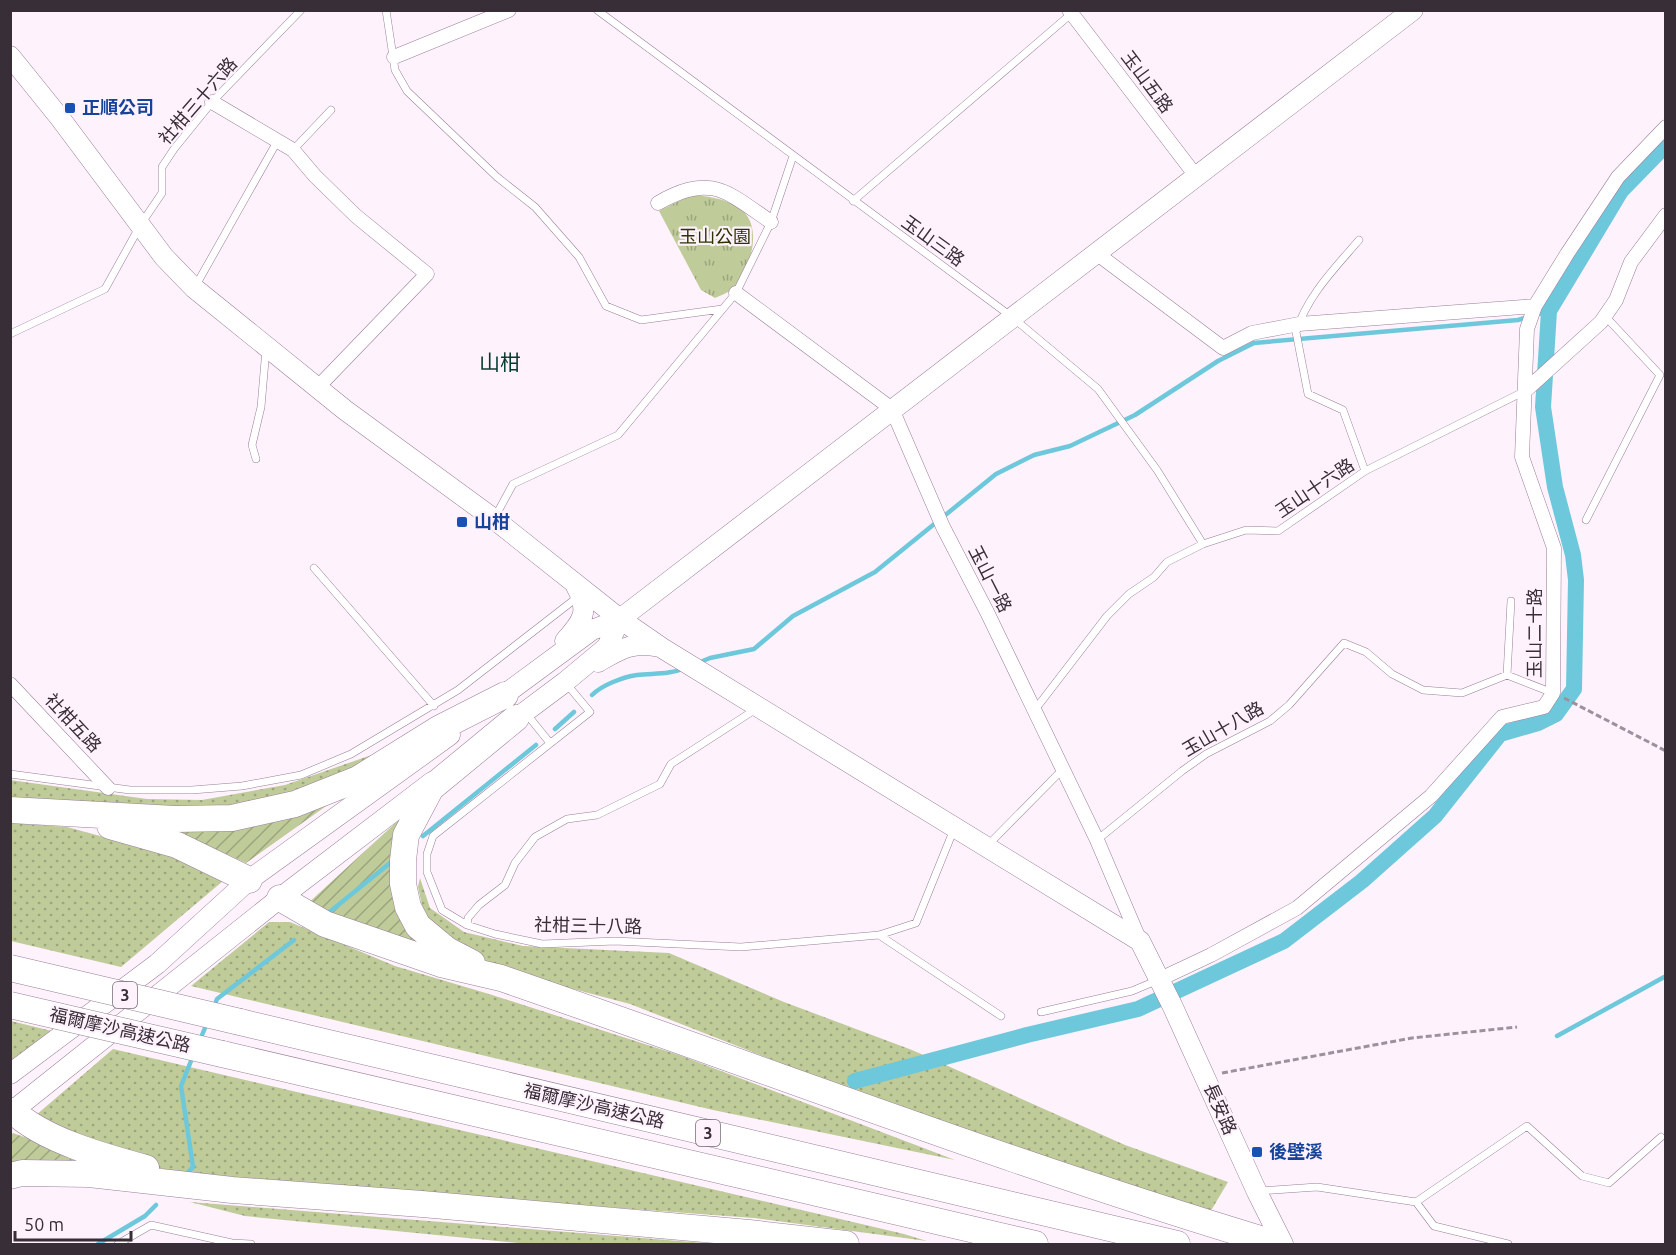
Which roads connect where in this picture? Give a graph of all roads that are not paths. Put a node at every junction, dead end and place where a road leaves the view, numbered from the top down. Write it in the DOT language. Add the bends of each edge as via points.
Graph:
graph roads {
  1 [pos="301,10"];
  2 [pos="386,10"];
  3 [pos="509,10"];
  4 [pos="597,10"];
  5 [pos="1413,10"];
  6 [pos="1070,12"];
  7 [pos="10,56"];
  8 [pos="394,57"];
  9 [pos="212,102"];
  10 [pos="332,110"];
  11 [pos="1665,127"];
  12 [pos="278,141"];
  13 [pos="293,150"];
  14 [pos="793,156"];
  15 [pos="1196,176"];
  16 [pos="853,201"];
  17 [pos="658,203"];
  18 [pos="1665,215"];
  19 [pos="771,222"];
  20 [pos="141,224"];
  21 [pos="1359,240"];
  22 [pos="1096,253"];
  23 [pos="194,288"];
  24 [pos="736,292"];
  25 [pos="1535,307"];
  26 [pos="722,309"];
  27 [pos="1605,316"];
  28 [pos="1012,317"];
  29 [pos="1298,328"];
  30 [pos="10,334"];
  31 [pos="267,347"];
  32 [pos="318,387"];
  33 [pos="1525,392"];
  34 [pos="892,409"];
  35 [pos="256,459"];
  36 [pos="1365,471"];
  37 [pos="494,519"];
  38 [pos="1586,520"];
  39 [pos="1203,544"];
  40 [pos="314,568"];
  41 [pos="578,589"];
  42 [pos="1511,601"];
  43 [pos="620,619"];
  44 [pos="662,648"];
  45 [pos="543,667"];
  46 [pos="1507,675"];
  47 [pos="565,682"];
  48 [pos="10,684"];
  49 [pos="1553,693"];
  50 [pos="505,695"];
  51 [pos="434,706"];
  52 [pos="758,708"];
  53 [pos="1034,711"];
  54 [pos="520,715"];
  55 [pos="550,743"];
  56 [pos="1062,769"];
  57 [pos="10,774"];
  58 [pos="108,788"];
  59 [pos="10,811"];
  60 [pos="954,829"];
  61 [pos="1097,840"];
  62 [pos="986,848"];
  63 [pos="249,880"];
  64 [pos="280,898"];
  65 [pos="467,925"];
  66 [pos="879,935"];
  67 [pos="1140,941"];
  68 [pos="10,968"];
  69 [pos="501,978"];
  70 [pos="1158,980"];
  71 [pos="10,1005"];
  72 [pos="1041,1012"];
  73 [pos="1001,1016"];
  74 [pos="10,1074"];
  75 [pos="11,1111"];
  76 [pos="1661,1137"];
  77 [pos="10,1176"];
  78 [pos="232,1190"];
  79 [pos="1257,1192"];
  80 [pos="1416,1202"];
  81 [pos="118,1245"];
  82 [pos="251,1245"];
  83 [pos="846,1245"];
  84 [pos="1035,1245"];
  85 [pos="1177,1245"];
  86 [pos="1277,1245"];
  87 [pos="1283,1245"];
  88 [pos="1508,1245"];
  1 -- 9 [label="lane, 社柑三十六路"];
  2 -- 8 [label="lane"];
  3 -- 8 [label="street"];
  4 -- 14 [label="lane, 玉山三路"];
  5 -- 15 [label="main road"];
  6 -- 15 [label="street, 玉山五路"];
  6 -- 16 [label="lane"];
  7 -- 20 [label="main road"];
  8 -- 26 [label="lane" via="395,70 407,91 497,177 535,207 579,257 606,306 641,320"];
  9 -- 12 [label="street"];
  9 -- 20 [label="lane, 社柑三十六路" via="162,167 162,193"];
  10 -- 13 [label="lane"];
  11 -- 25 [label="street, 玉山二十路" via="1618,177"];
  12 -- 13 [label="street"];
  12 -- 23 [label="lane"];
  13 -- 32 [label="street" via="356,216 427,274"];
  14 -- 16 [label="lane, 玉山三路"];
  14 -- 19 [label="lane"];
  15 -- 22 [label="main road"];
  16 -- 28 [label="lane, 玉山三路"];
  17 -- 19 [label="street" via="701,186 734,196"];
  18 -- 27 [label="street" via="1631,262"];
  19 -- 24 [label="lane"];
  20 -- 23 [label="main road" via="164,257"];
  20 -- 30 [label="lane, 社柑三十六路" via="105,289"];
  21 -- 29 [label="lane" via="1320,285"];
  22 -- 28 [label="main road"];
  22 -- 29 [label="street" via="1223,348 1251,333"];
  23 -- 31 [label="main road"];
  24 -- 26 [label="lane"];
  24 -- 34 [label="street, 玉山一路"];
  25 -- 29 [label="street"];
  25 -- 33 [label="street, 玉山二十路" via="1527,329"];
  26 -- 37 [label="lane" via="618,435 513,484"];
  27 -- 33 [label="street"];
  27 -- 38 [label="lane" via="1660,375"];
  28 -- 34 [label="main road"];
  28 -- 39 [label="lane, 玉山三路" via="1098,389 1157,470"];
  29 -- 36 [label="lane" via="1308,394 1343,410"];
  31 -- 32 [label="main road"];
  31 -- 35 [label="lane" via="261,407 252,445"];
  32 -- 37 [label="main road"];
  33 -- 36 [label="lane, 玉山十六路"];
  33 -- 49 [label="street, 玉山二十路" via="1522,457 1554,548"];
  34 -- 43 [label="main road"];
  34 -- 53 [label="street, 玉山一路" via="943,527"];
  36 -- 39 [label="lane, 玉山十六路" via="1278,531 1246,530"];
  37 -- 41 [label="main road"];
  39 -- 53 [label="lane, 玉山十六路" via="1167,562 1154,577 1129,594 1107,616"];
  40 -- 51 [label="lane"];
  41 -- 43 [label="main road"];
  41 -- 45 [label="main road" via="585,606 583,619"];
  41 -- 51 [label="lane"];
  42 -- 46 [label="lane"];
  43 -- 44 [label="main road"];
  43 -- 45 [label="main road" via="592,630"];
  43 -- 47 [label="main road" via="607,647"];
  44 -- 47 [label="main road" via="637,644 617,651"];
  44 -- 52 [label="main road"];
  45 -- 50 [label="main road"];
  46 -- 49 [label="lane"];
  46 -- 61 [label="lane, 玉山十八路" via="1462,693 1423,690 1392,674 1366,652 1344,643 1270,721 1206,754"];
  47 -- 54 [label="main road"];
  47 -- 55 [label="lane, 社柑三十八路" via="590,712"];
  48 -- 58 [label="street, 社柑五路"];
  49 -- 70 [label="street, 玉山二十路" via="1544,707 1502,717 1431,796 1298,908"];
  50 -- 59 [label="highway" via="440,728 358,779 295,804 232,818"];
  50 -- 63 [label="main road"];
  51 -- 58 [label="lane" via="351,754 301,775 192,790"];
  52 -- 60 [label="main road"];
  52 -- 65 [label="lane" via="671,764 660,784 597,815 567,819 535,837 515,863 505,885 479,905"];
  53 -- 56 [label="street, 玉山一路"];
  54 -- 55 [label="lane"];
  54 -- 64 [label="main road"];
  54 -- 69 [label="highway" via="432,788 406,835 403,860 408,907 418,926 447,950"];
  55 -- 65 [label="lane, 社柑三十八路" via="433,836 427,872 442,910"];
  56 -- 61 [label="street, 玉山一路"];
  56 -- 62 [label="lane"];
  57 -- 58 [label="lane"];
  59 -- 63 [label="highway" via="98,823 177,845"];
  60 -- 62 [label="main road"];
  60 -- 66 [label="lane, 社柑三十八路" via="916,923"];
  61 -- 67 [label="street, 玉山一路"];
  62 -- 67 [label="main road"];
  63 -- 64 [label="main road"];
  63 -- 74 [label="main road" via="157,964"];
  64 -- 69 [label="highway" via="325,924 441,964"];
  64 -- 75 [label="main road"];
  65 -- 66 [label="lane, 社柑三十八路" via="542,944 615,941 741,947"];
  66 -- 73 [label="lane"];
  67 -- 70 [label="main road, 長安路"];
  68 -- 85 [label="highway, 福爾摩沙高速公路 / 3, bridge"];
  69 -- 86 [label="highway" via="963,1141"];
  70 -- 72 [label="lane" via="1132,991"];
  70 -- 79 [label="main road, 長安路"];
  71 -- 84 [label="highway, 福爾摩沙高速公路 / 3, bridge"];
  75 -- 78 [label="highway" via="25,1123 96,1155"];
  76 -- 80 [label="lane" via="1609,1183 1582,1176 1527,1126"];
  77 -- 78 [label="highway" via="89,1174"];
  78 -- 83 [label="highway" via="726,1231"];
  79 -- 80 [label="lane" via="1317,1187"];
  79 -- 87 [label="main road, 長安路"];
  80 -- 88 [label="lane" via="1434,1226"];
  81 -- 82 [label="lane" via="151,1225"];
}
